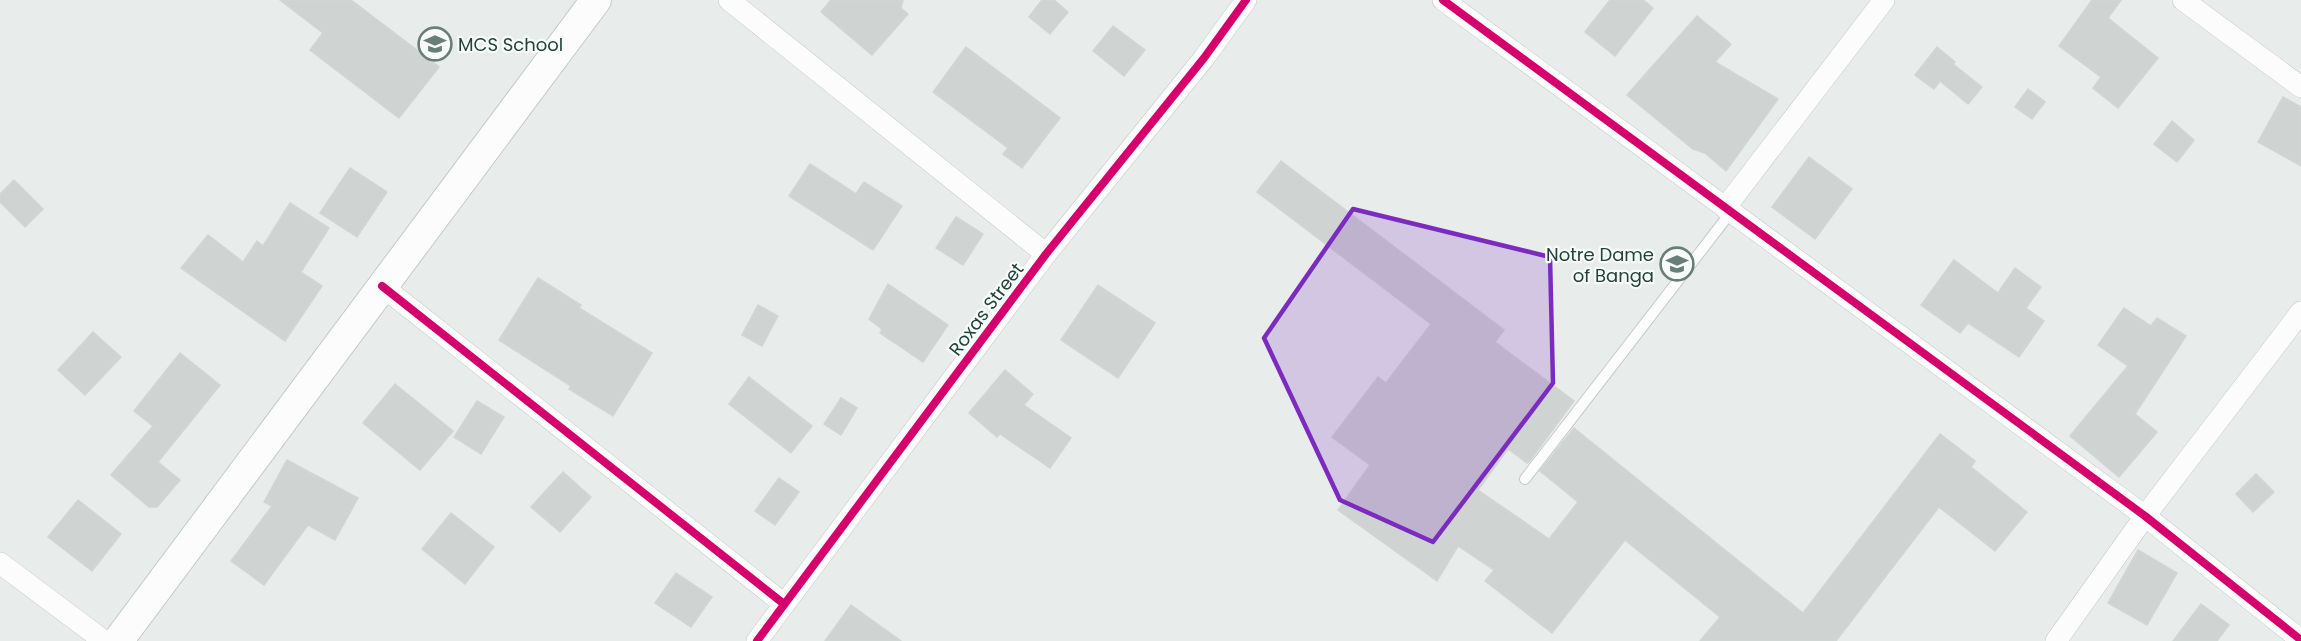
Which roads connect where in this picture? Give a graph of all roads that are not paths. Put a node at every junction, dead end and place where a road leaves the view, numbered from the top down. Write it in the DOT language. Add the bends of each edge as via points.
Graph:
graph roads {
  1 [pos="596,0"];
  2 [pos="729,0"];
  3 [pos="1246,0"];
  4 [pos="1443,0"];
  5 [pos="1884,0"];
  6 [pos="2183,0"];
  7 [pos="2301,87"];
  8 [pos="1728,210"];
  9 [pos="1046,254"];
  10 [pos="382,286"];
  11 [pos="2301,312"];
  12 [pos="1525,479"];
  13 [pos="2145,516"];
  14 [pos="0,563"];
  15 [pos="784,604"];
  16 [pos="2301,640"];
  17 [pos="104,641"];
  18 [pos="118,641"];
  19 [pos="757,641"];
  20 [pos="2056,641"];
  1 -- 10 [label="main road"];
  2 -- 9 [label="street"];
  3 -- 9 [label="street, Roxas Street"];
  4 -- 8 [label="street"];
  5 -- 8 [label="street"];
  6 -- 7 [label="street"];
  8 -- 12 [label="lane"];
  8 -- 13 [label="street"];
  9 -- 15 [label="street, Roxas Street"];
  10 -- 15 [label="street"];
  10 -- 18 [label="main road"];
  11 -- 13 [label="street"];
  13 -- 16 [label="street"];
  13 -- 20 [label="street"];
  14 -- 17 [label="street"];
  15 -- 19 [label="street, Roxas Street"];
}
